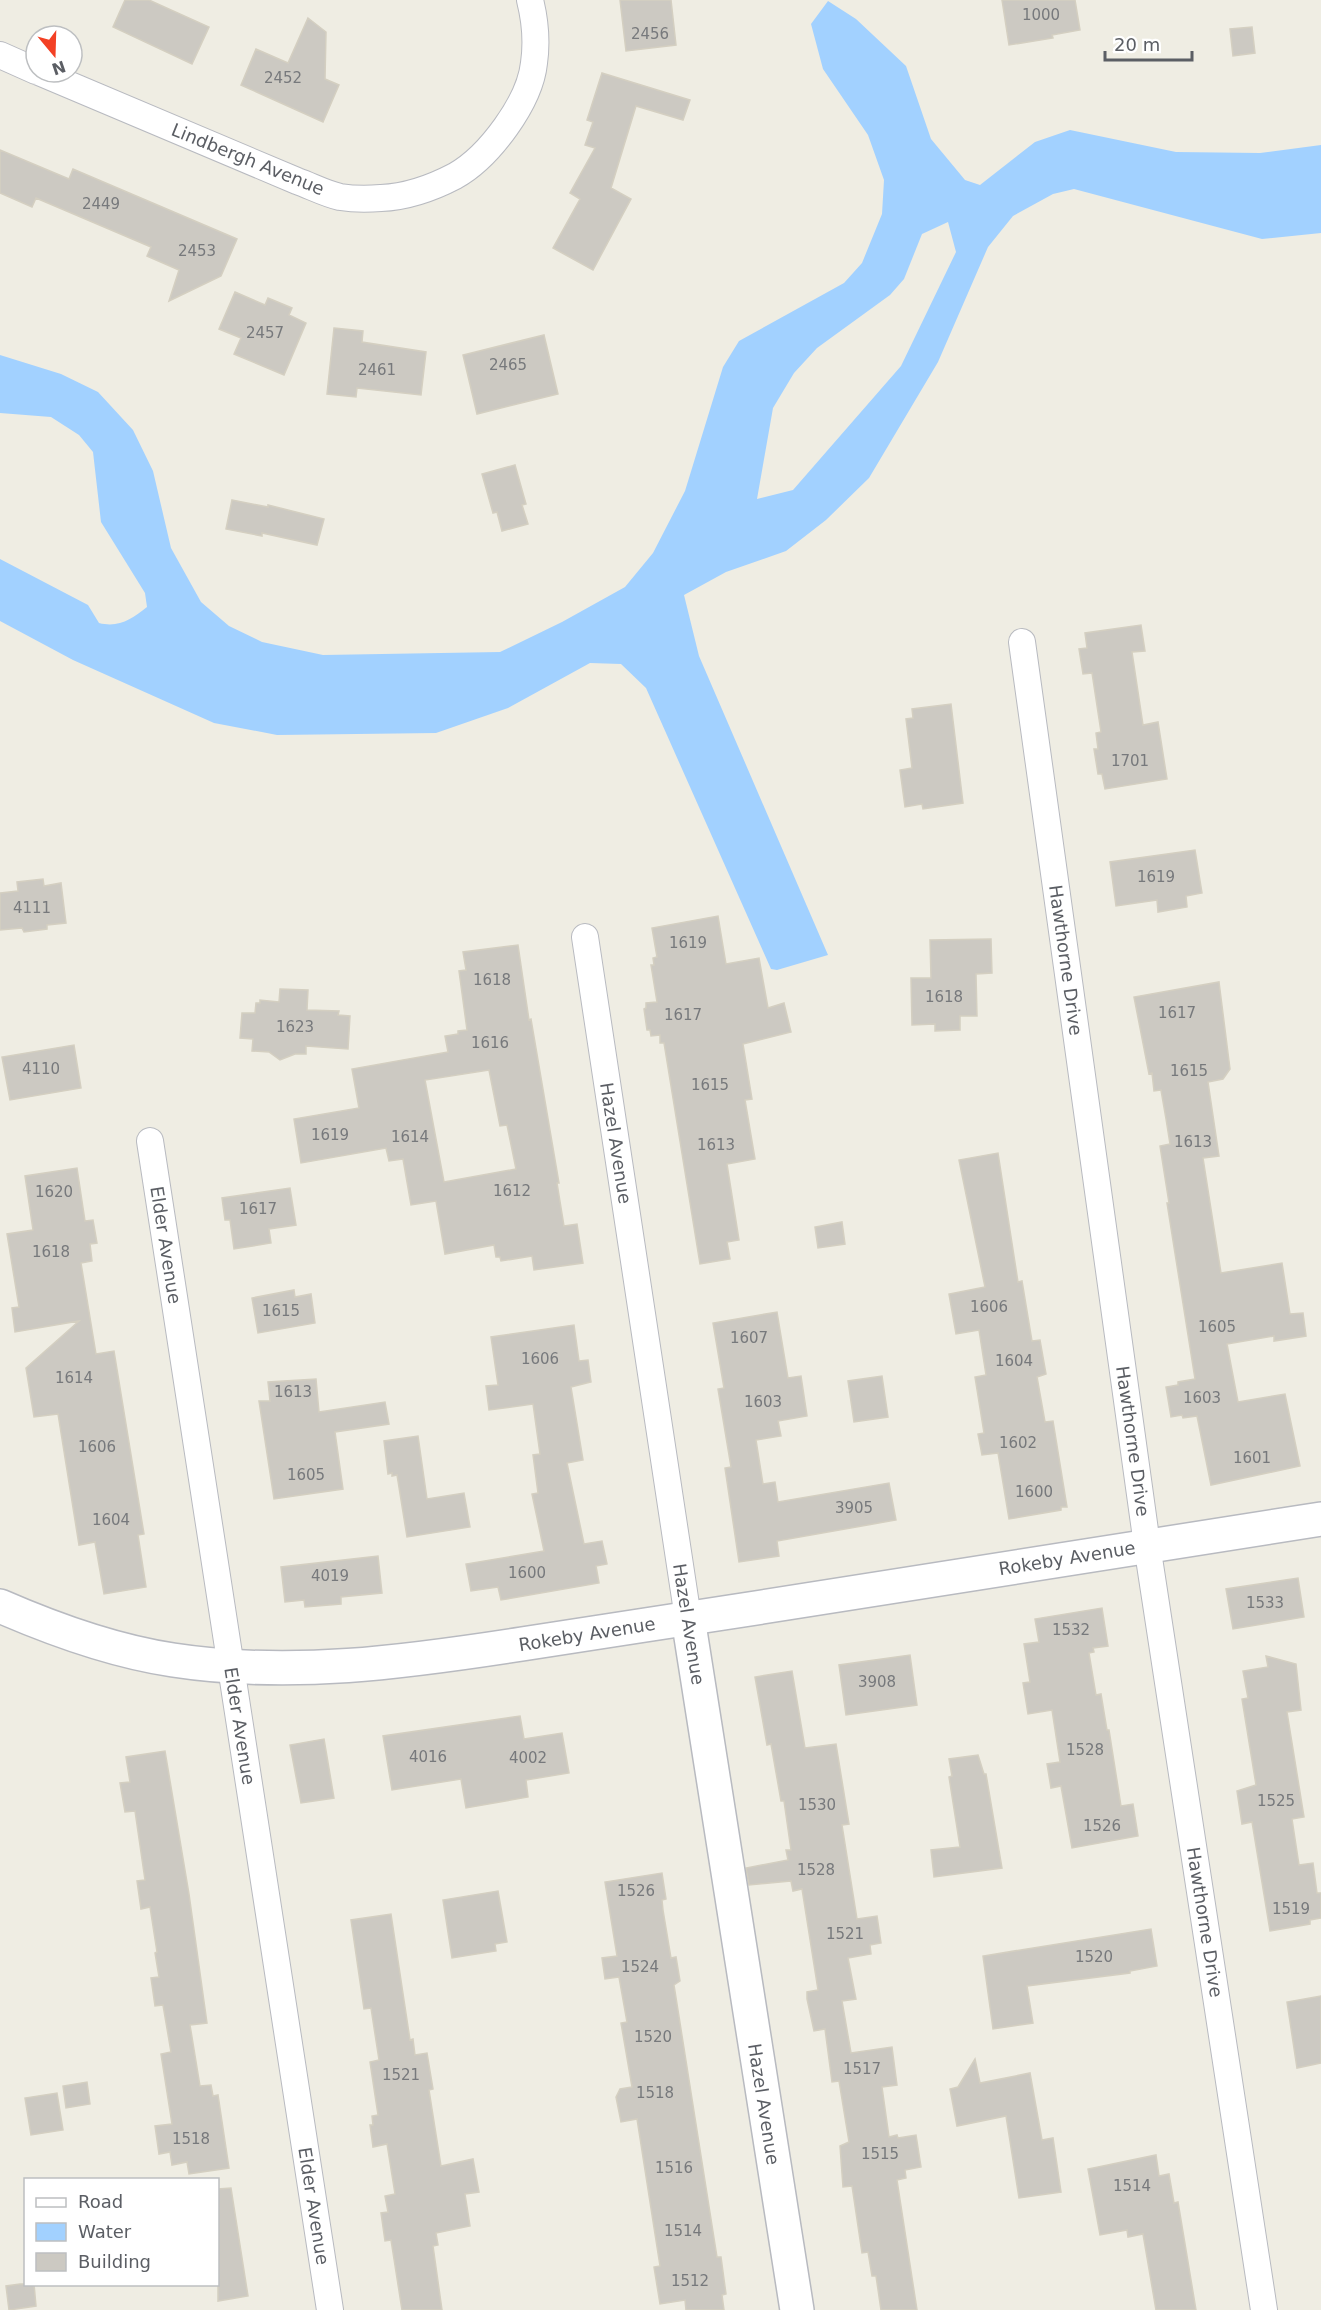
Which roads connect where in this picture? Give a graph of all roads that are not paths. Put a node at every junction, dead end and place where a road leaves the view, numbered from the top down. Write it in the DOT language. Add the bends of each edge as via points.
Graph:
graph roads {
  1 [pos="530,0"];
  2 [pos="0,55"];
  3 [pos="24,65"];
  4 [pos="68,84"];
  5 [pos="1022,642"];
  6 [pos="585,937"];
  7 [pos="150,1141"];
  8 [pos="1321,1519"];
  9 [pos="1147,1545"];
  10 [pos="0,1606"];
  11 [pos="688,1618"];
  12 [pos="231,1666"];
  13 [pos="330,2310"];
  14 [pos="797,2310"];
  15 [pos="1264,2310"];
  1 -- 4 [label="street, Lindbergh Avenue" via="535,18 534,64 513,119 477,159 456,175 421,190 383,198 341,197 297,182"];
  2 -- 3 [label="street, Lindbergh Avenue"];
  5 -- 9 [label="street, Hawthorne Drive"];
  6 -- 11 [label="street, Hazel Avenue"];
  7 -- 12 [label="street, Elder Avenue"];
  8 -- 9 [label="street, Rokeby Avenue"];
  9 -- 11 [label="street, Rokeby Avenue"];
  9 -- 15 [label="street, Hawthorne Drive"];
  10 -- 12 [label="street, Rokeby Avenue" via="122,1650"];
  11 -- 12 [label="street, Rokeby Avenue" via="377,1664 300,1669"];
  11 -- 14 [label="street, Hazel Avenue"];
  12 -- 13 [label="street, Elder Avenue"];
}
